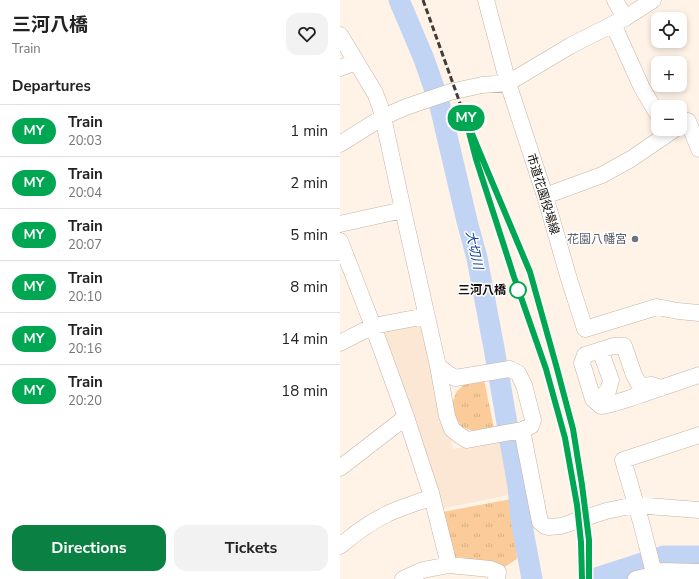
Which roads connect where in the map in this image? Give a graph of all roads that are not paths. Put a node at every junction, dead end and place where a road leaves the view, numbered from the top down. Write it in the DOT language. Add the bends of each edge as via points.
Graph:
graph roads {
  1 [pos="486,0"];
  2 [pos="615,0"];
  3 [pos="653,0"];
  4 [pos="619,21"];
  5 [pos="340,35"];
  6 [pos="356,62"];
  7 [pos="340,68"];
  8 [pos="508,83"];
  9 [pos="651,103"];
  10 [pos="383,117"];
  11 [pos="687,135"];
  12 [pos="663,136"];
  13 [pos="340,144"];
  14 [pos="699,149"];
  15 [pos="545,196"];
  16 [pos="403,210"];
  17 [pos="340,224"];
  18 [pos="340,242"];
  19 [pos="699,312"];
  20 [pos="426,316"];
  21 [pos="373,326"];
  22 [pos="340,343"];
  23 [pos="600,350"];
  24 [pos="438,366"];
  25 [pos="699,375"];
  26 [pos="455,378"];
  27 [pos="636,391"];
  28 [pos="444,397"];
  29 [pos="596,401"];
  30 [pos="406,417"];
  31 [pos="522,430"];
  32 [pos="699,435"];
  33 [pos="340,468"];
  34 [pos="432,498"];
  35 [pos="635,505"];
  36 [pos="699,510"];
  37 [pos="340,546"];
  38 [pos="449,565"];
  39 [pos="699,572"];
  40 [pos="653,574"];
  41 [pos="403,579"];
  42 [pos="496,579"];
  43 [pos="636,579"];
  1 -- 8 [label="street, 市道花園役場線"];
  2 -- 4 [label="street"];
  3 -- 4 [label="street"];
  4 -- 8 [label="street" via="570,46"];
  4 -- 9 [label="street" via="642,88"];
  5 -- 6 [label="street"];
  6 -- 7 [label="street"];
  6 -- 10 [label="street" via="375,93"];
  8 -- 10 [label="street" via="482,85 450,92 406,106"];
  8 -- 15 [label="street, 市道花園役場線"];
  10 -- 13 [label="street"];
  10 -- 16 [label="street"];
  11 -- 14 [label="street"];
  12 -- 15 [label="street" via="631,159 602,175"];
  15 -- 19 [label="street, 市道花園役場線" via="585,328 657,307 678,312"];
  16 -- 17 [label="street"];
  16 -- 20 [label="street"];
  18 -- 21 [label="street"];
  20 -- 21 [label="street"];
  20 -- 24 [label="street"];
  21 -- 22 [label="street"];
  21 -- 30 [label="street"];
  23 -- 27 [label="street" via="624,346 634,375"];
  23 -- 29 [label="street" via="611,380 608,390"];
  23 -- 29 [label="street" via="585,355 582,363 593,399"];
  24 -- 26 [label="street"];
  24 -- 28 [label="street"];
  25 -- 27 [label="street" via="661,388"];
  26 -- 28 [label="street"];
  26 -- 31 [label="street" via="510,369 518,373 524,385 533,420 531,426"];
  27 -- 29 [label="street" via="611,404 601,406"];
  28 -- 31 [label="street" via="452,428 467,440"];
  30 -- 33 [label="street"];
  30 -- 34 [label="street"];
  31 -- 35 [label="street" via="540,522 544,526 561,526 606,511"];
  32 -- 35 [label="street" via="623,460"];
  34 -- 37 [label="street" via="386,515"];
  34 -- 38 [label="street"];
  35 -- 36 [label="street"];
  35 -- 40 [label="street"];
  38 -- 41 [label="street" via="423,570"];
  38 -- 42 [label="street" via="490,569 498,572"];
  39 -- 40 [label="street" via="663,571"];
  40 -- 43 [label="street"];
}
